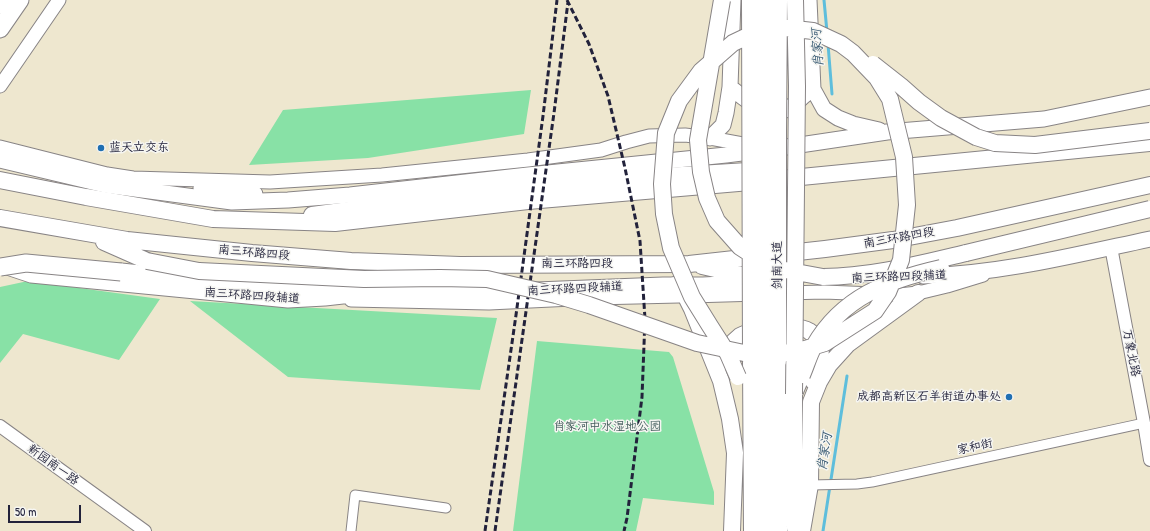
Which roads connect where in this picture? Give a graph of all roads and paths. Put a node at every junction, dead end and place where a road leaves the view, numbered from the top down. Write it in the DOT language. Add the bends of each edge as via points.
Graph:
graph roads {
  1 [pos="3,0"];
  2 [pos="20,0"];
  3 [pos="59,0"];
  4 [pos="722,0"];
  5 [pos="732,0"];
  6 [pos="750,0"];
  7 [pos="765,0"];
  8 [pos="779,0"];
  9 [pos="795,0"];
  10 [pos="809,0"];
  11 [pos="0,5"];
  12 [pos="0,29"];
  13 [pos="841,44"];
  14 [pos="0,86"];
  15 [pos="730,87"];
  16 [pos="813,89"];
  17 [pos="1150,97"];
  18 [pos="1150,106"];
  19 [pos="1090,110"];
  20 [pos="1150,131"];
  21 [pos="887,132"];
  22 [pos="710,138"];
  23 [pos="1150,143"];
  24 [pos="0,147"];
  25 [pos="773,149"];
  26 [pos="0,160"];
  27 [pos="133,178"];
  28 [pos="0,180"];
  29 [pos="1150,185"];
  30 [pos="350,195"];
  31 [pos="1150,209"];
  32 [pos="0,218"];
  33 [pos="1150,220"];
  34 [pos="1150,235"];
  35 [pos="1150,239"];
  36 [pos="1129,243"];
  37 [pos="123,244"];
  38 [pos="1111,247"];
  39 [pos="689,264"];
  40 [pos="0,267"];
  41 [pos="1006,268"];
  42 [pos="772,282"];
  43 [pos="404,291"];
  44 [pos="682,292"];
  45 [pos="918,293"];
  46 [pos="325,299"];
  47 [pos="765,361"];
  48 [pos="794,394"];
  49 [pos="724,396"];
  50 [pos="811,402"];
  51 [pos="1144,423"];
  52 [pos="0,426"];
  53 [pos="751,441"];
  54 [pos="1150,460"];
  55 [pos="817,485"];
  56 [pos="446,508"];
  57 [pos="145,531"];
  58 [pos="351,531"];
  59 [pos="732,531"];
  60 [pos="752,531"];
  61 [pos="766,531"];
  62 [pos="779,531"];
  63 [pos="795,531"];
  64 [pos="802,531"];
  1 -- 11 [label="highway"];
  2 -- 12 [label="highway"];
  3 -- 14 [label="main road"];
  4 -- 31 [label="highway, bridge" via="698,140 701,172 707,198 717,221 740,247 761,261 786,270 823,277 852,276 939,259"];
  5 -- 15 [label="main road"];
  6 -- 47 [label="highway, bridge"];
  7 -- 47 [label="highway, 剑南大道, bridge"];
  8 -- 47 [label="highway, 剑南大道, bridge" via="778,132"];
  9 -- 48 [label="highway, bridge"];
  10 -- 16 [label="main road"];
  13 -- 20 [label="highway, bridge" via="866,58 941,118 976,137 995,143 1035,144"];
  13 -- 37 [label="highway, bridge" via="877,78 890,100 904,157 907,205 901,260 888,292 875,311 825,343 802,350 772,355 744,353 697,343 589,305 488,279 364,279 206,272 147,261"];
  13 -- 53 [label="highway, bridge" via="813,31 786,28 754,33 733,43 701,71 679,101 666,134 662,184 670,248 692,297 728,354 738,376"];
  15 -- 16 [label="main road" via="758,108 775,112 786,110"];
  15 -- 22 [label="main road" via="722,125"];
  16 -- 21 [label="main road" via="824,109 838,118"];
  17 -- 19 [label="main road"];
  18 -- 19 [label="main road"];
  19 -- 21 [label="main road" via="1044,119"];
  21 -- 25 [label="main road"];
  22 -- 25 [label="main road"];
  22 -- 27 [label="main road" via="685,135 649,136 601,150 382,175 270,182"];
  23 -- 28 [label="highway" via="864,172 528,201 335,223 213,219"];
  24 -- 27 [label="main road" via="107,174"];
  25 -- 30 [label="main road"];
  26 -- 30 [label="main road" via="105,185 232,202"];
  27 -- 30 [label="main road" via="263,194"];
  29 -- 39 [label="highway, 南三环路四段" via="893,240"];
  32 -- 37 [label="highway, 南三环路四段" via="81,232"];
  33 -- 48 [label="highway, bridge" via="932,270 879,287 854,302 832,321 814,347"];
  34 -- 36 [label="main road"];
  35 -- 36 [label="main road, 南三环路四段辅道"];
  36 -- 38 [label="main road, 南三环路四段辅道"];
  37 -- 39 [label="highway, 南三环路四段" via="352,261 460,265"];
  38 -- 41 [label="main road, 南三环路四段辅道"];
  38 -- 51 [label="street, 万象北路"];
  39 -- 42 [label="highway"];
  40 -- 43 [label="highway, bridge" via="26,263 246,285"];
  40 -- 46 [label="main road, 南三环路四段辅道" via="31,276 288,301"];
  41 -- 42 [label="main road, 南三环路四段辅道" via="949,275"];
  41 -- 45 [label="main road"];
  42 -- 44 [label="main road, 南三环路四段辅道" via="702,285"];
  43 -- 44 [label="main road, 南三环路四段辅道"];
  43 -- 46 [label="main road, 南三环路四段辅道"];
  44 -- 45 [label="main road" via="899,295"];
  44 -- 46 [label="main road" via="489,303"];
  44 -- 49 [label="highway" via="692,309 721,381"];
  45 -- 50 [label="highway" via="848,344 829,365"];
  47 -- 53 [label="highway"];
  47 -- 61 [label="highway, 剑南大道"];
  47 -- 62 [label="highway, 剑南大道"];
  48 -- 63 [label="highway"];
  49 -- 50 [label="highway" via="725,356 741,336 758,330 798,327 809,331 820,343 821,350 812,383"];
  49 -- 59 [label="highway" via="735,453"];
  50 -- 55 [label="highway"];
  51 -- 54 [label="street, 万象北路"];
  51 -- 55 [label="street, 家和街" via="872,482"];
  52 -- 57 [label="street, 新园南一路"];
  53 -- 60 [label="highway"];
  55 -- 64 [label="highway"];
  56 -- 58 [label="street" via="355,495"];
}
